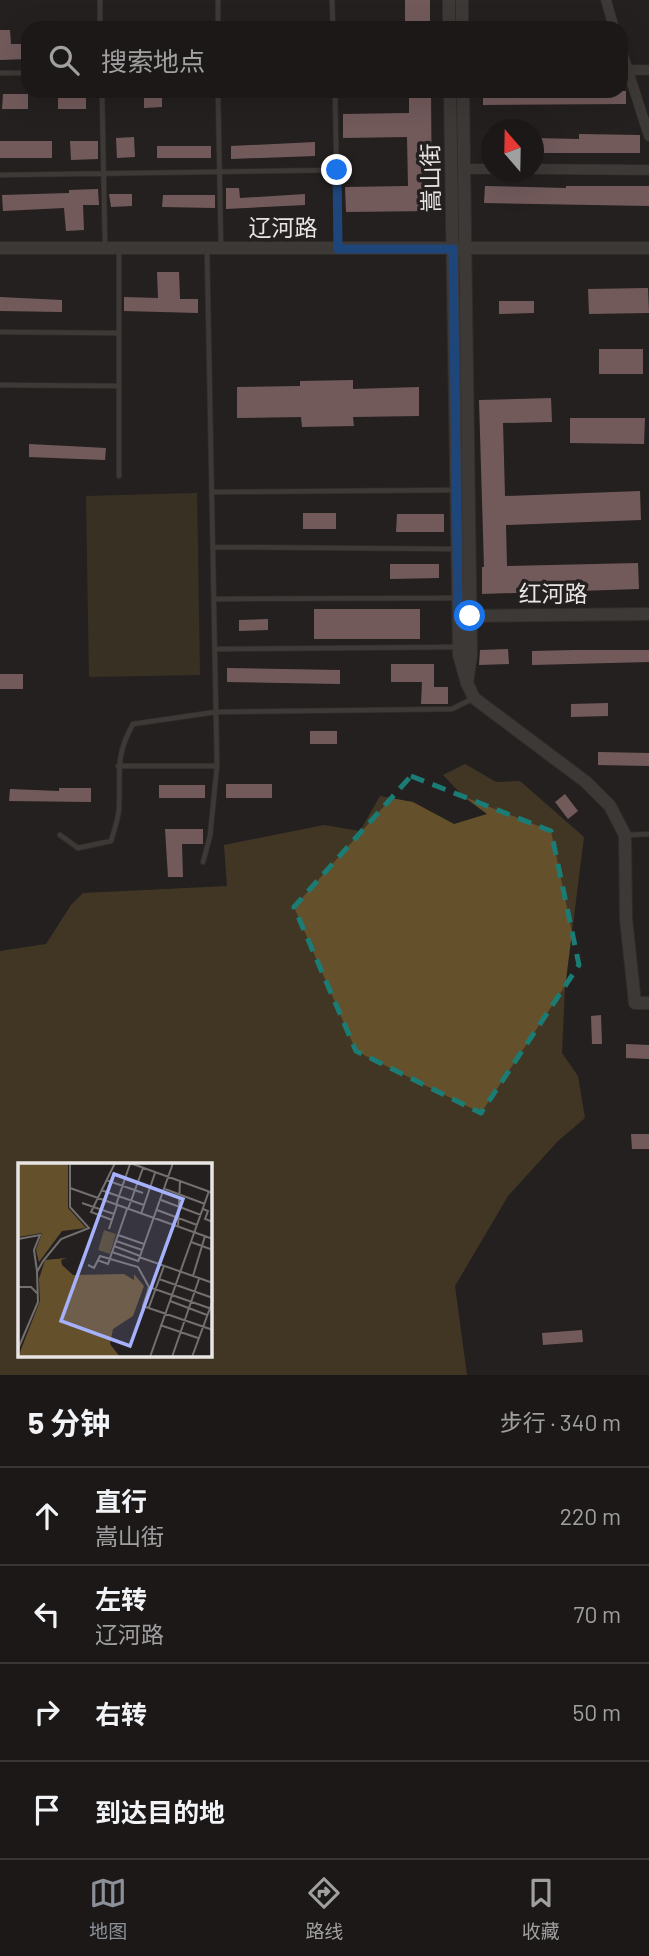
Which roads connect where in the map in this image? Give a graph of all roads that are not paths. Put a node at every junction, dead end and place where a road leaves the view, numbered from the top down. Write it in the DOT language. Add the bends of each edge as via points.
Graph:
graph roads {
  1 [pos="100,0"];
  2 [pos="218,0"];
  3 [pos="332,0"];
  4 [pos="449,0"];
  5 [pos="461,0"];
  6 [pos="606,0"];
  7 [pos="100,21"];
  8 [pos="218,21"];
  9 [pos="333,21"];
  10 [pos="449,21"];
  11 [pos="462,21"];
  12 [pos="612,21"];
  13 [pos="628,70"];
  14 [pos="649,70"];
  15 [pos="0,73"];
  16 [pos="21,73"];
  17 [pos="628,81"];
  18 [pos="102,98"];
  19 [pos="218,98"];
  20 [pos="335,98"];
  21 [pos="450,98"];
  22 [pos="463,98"];
  23 [pos="649,136"];
  24 [pos="464,169"];
  25 [pos="481,169"];
  26 [pos="544,169"];
  27 [pos="337,170"];
  28 [pos="649,170"];
  29 [pos="220,172"];
  30 [pos="104,174"];
  31 [pos="0,175"];
  32 [pos="0,248"];
  33 [pos="649,248"];
  34 [pos="112,249"];
  35 [pos="207,249"];
  36 [pos="221,249"];
  37 [pos="338,249"];
  38 [pos="459,249"];
  39 [pos="0,332"];
  40 [pos="117,333"];
  41 [pos="0,385"];
  42 [pos="118,386"];
  43 [pos="119,476"];
  44 [pos="456,490"];
  45 [pos="213,492"];
  46 [pos="214,547"];
  47 [pos="457,549"];
  48 [pos="458,598"];
  49 [pos="215,599"];
  50 [pos="649,614"];
  51 [pos="464,616"];
  52 [pos="458,647"];
  53 [pos="215,649"];
  54 [pos="467,683"];
  55 [pos="474,698"];
  56 [pos="216,712"];
  57 [pos="118,766"];
  58 [pos="217,766"];
  59 [pos="649,834"];
  60 [pos="60,835"];
  61 [pos="625,835"];
  62 [pos="203,862"];
  63 [pos="649,1003"];
  1 -- 7 [label="lane"];
  2 -- 8 [label="lane"];
  3 -- 9 [label="lane"];
  4 -- 10 [label="main road"];
  5 -- 11 [label="main road"];
  6 -- 12 [label="street"];
  13 -- 14 [label="street"];
  15 -- 16 [label="lane"];
  17 -- 23 [label="street"];
  18 -- 30 [label="lane"];
  19 -- 29 [label="lane"];
  20 -- 27 [label="lane"];
  21 -- 38 [label="main road, 嵩山街"];
  22 -- 24 [label="main road, 嵩山街"];
  24 -- 25 [label="street"];
  24 -- 38 [label="main road, 嵩山街"];
  26 -- 28 [label="street"];
  27 -- 29 [label="lane"];
  27 -- 37 [label="lane"];
  29 -- 30 [label="lane"];
  29 -- 36 [label="lane"];
  30 -- 31 [label="lane"];
  30 -- 34 [label="lane"];
  32 -- 34 [label="main road, 辽河路"];
  33 -- 38 [label="main road, 辽河路"];
  34 -- 35 [label="main road, 辽河路"];
  34 -- 40 [label="lane"];
  35 -- 36 [label="main road, 辽河路"];
  35 -- 45 [label="lane"];
  36 -- 37 [label="main road, 辽河路"];
  37 -- 38 [label="main road, 辽河路"];
  38 -- 44 [label="main road, 嵩山街"];
  38 -- 51 [label="main road, 嵩山街"];
  39 -- 40 [label="lane"];
  40 -- 42 [label="lane"];
  41 -- 42 [label="lane"];
  42 -- 43 [label="lane"];
  44 -- 45 [label="lane"];
  44 -- 47 [label="main road, 嵩山街"];
  45 -- 46 [label="lane"];
  46 -- 47 [label="lane"];
  46 -- 49 [label="lane"];
  47 -- 48 [label="main road, 嵩山街"];
  48 -- 49 [label="lane"];
  48 -- 51 [label="main road, 嵩山街"];
  49 -- 53 [label="lane"];
  50 -- 51 [label="main road, 红河路"];
  51 -- 52 [label="main road, 嵩山街"];
  51 -- 54 [label="main road, 嵩山街" via="471,655"];
  52 -- 53 [label="lane"];
  52 -- 54 [label="main road, 嵩山街"];
  53 -- 56 [label="lane"];
  54 -- 55 [label="main road, 嵩山街"];
  55 -- 56 [label="lane" via="452,709"];
  55 -- 61 [label="main road" via="586,782 610,806"];
  56 -- 57 [label="lane" via="133,724"];
  56 -- 58 [label="lane"];
  57 -- 58 [label="lane"];
  57 -- 60 [label="lane" via="119,811 111,841 78,848"];
  58 -- 62 [label="lane"];
  59 -- 61 [label="lane"];
  61 -- 63 [label="main road" via="625,919 635,1003"];
}
